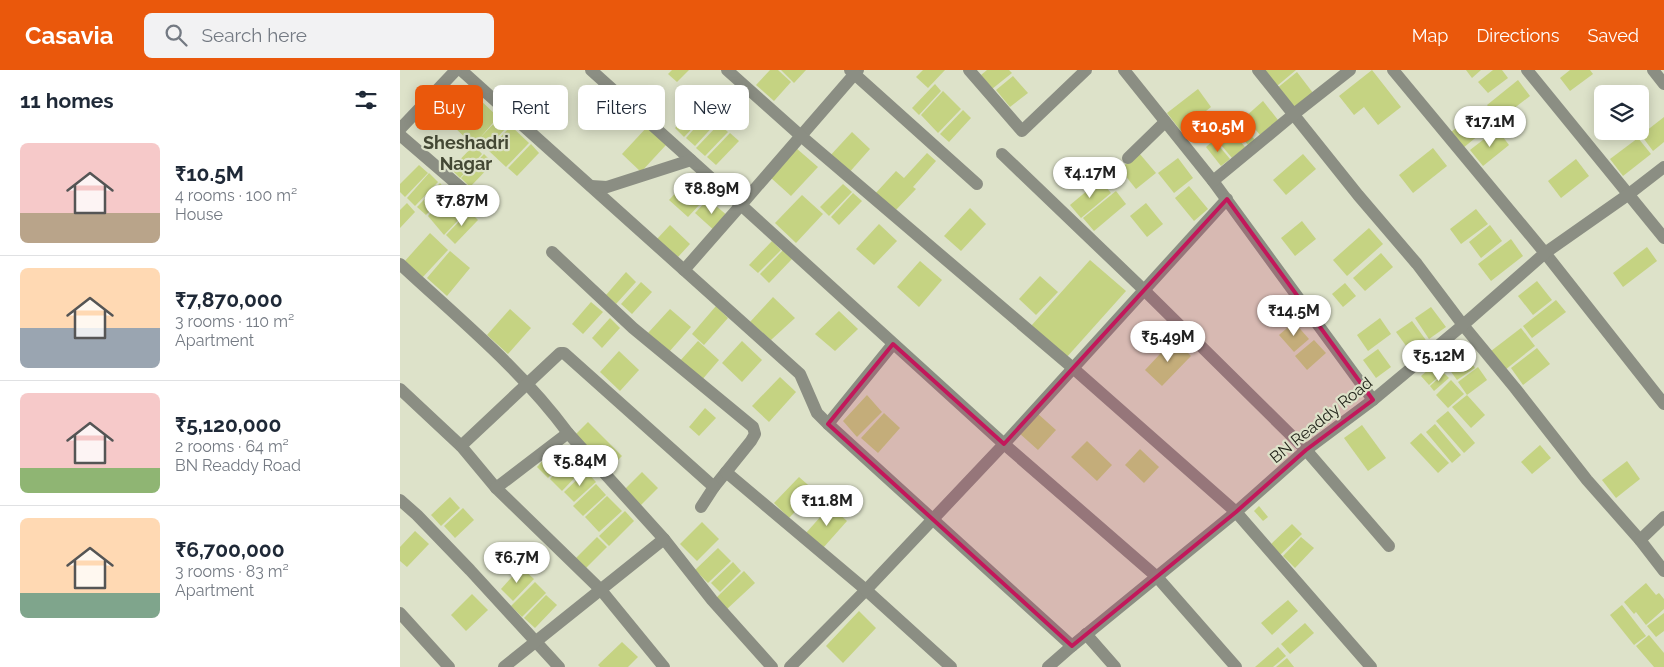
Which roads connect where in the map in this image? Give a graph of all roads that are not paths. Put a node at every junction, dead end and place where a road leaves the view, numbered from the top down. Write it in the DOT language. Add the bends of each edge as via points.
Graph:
graph roads {
  1 [pos="456,70"];
  2 [pos="461,70"];
  3 [pos="591,70"];
  4 [pos="727,70"];
  5 [pos="969,70"];
  6 [pos="1086,70"];
  7 [pos="1124,70"];
  8 [pos="1258,70"];
  9 [pos="1350,70"];
  10 [pos="1393,70"];
  11 [pos="1527,70"];
  12 [pos="1653,70"];
  13 [pos="854,71"];
  14 [pos="1664,84"];
  15 [pos="1294,114"];
  16 [pos="1165,122"];
  17 [pos="400,129"];
  18 [pos="400,135"];
  19 [pos="801,136"];
  20 [pos="1002,154"];
  21 [pos="1128,158"];
  22 [pos="691,160"];
  23 [pos="1664,166"];
  24 [pos="1213,181"];
  25 [pos="977,184"];
  26 [pos="591,186"];
  27 [pos="1629,194"];
  28 [pos="1227,200"];
  29 [pos="480,204"];
  30 [pos="741,205"];
  31 [pos="1664,238"];
  32 [pos="552,252"];
  33 [pos="1544,253"];
  34 [pos="400,264"];
  35 [pos="684,270"];
  36 [pos="1145,291"];
  37 [pos="1463,325"];
  38 [pos="893,344"];
  39 [pos="1074,369"];
  40 [pos="527,382"];
  41 [pos="400,389"];
  42 [pos="1373,400"];
  43 [pos="1664,404"];
  44 [pos="828,424"];
  45 [pos="568,432"];
  46 [pos="1004,444"];
  47 [pos="461,446"];
  48 [pos="1306,450"];
  49 [pos="726,472"];
  50 [pos="714,487"];
  51 [pos="496,488"];
  52 [pos="400,500"];
  53 [pos="701,507"];
  54 [pos="1236,512"];
  55 [pos="1664,517"];
  56 [pos="933,518"];
  57 [pos="664,539"];
  58 [pos="1640,540"];
  59 [pos="1389,546"];
  60 [pos="1664,571"];
  61 [pos="1157,577"];
  62 [pos="600,590"];
  63 [pos="866,590"];
  64 [pos="400,614"];
  65 [pos="1086,634"];
  66 [pos="536,641"];
  67 [pos="1072,646"];
  68 [pos="449,667"];
  69 [pos="504,667"];
  70 [pos="559,667"];
  71 [pos="664,667"];
  72 [pos="772,667"];
  73 [pos="790,667"];
  74 [pos="951,667"];
  75 [pos="1048,667"];
  76 [pos="1115,667"];
  77 [pos="1236,667"];
  78 [pos="1371,667"];
  1 -- 17 [label="street"];
  2 -- 26 [label="street"];
  3 -- 22 [label="street"];
  4 -- 19 [label="street"];
  5 -- 6 [label="street" via="1022,131"];
  7 -- 16 [label="street"];
  8 -- 15 [label="street"];
  9 -- 15 [label="street"];
  10 -- 33 [label="street"];
  11 -- 27 [label="street"];
  12 -- 14 [label="street"];
  13 -- 19 [label="street"];
  13 -- 25 [label="street"];
  15 -- 24 [label="street"];
  15 -- 37 [label="street"];
  16 -- 21 [label="street"];
  16 -- 24 [label="street"];
  18 -- 29 [label="street"];
  19 -- 30 [label="street"];
  19 -- 39 [label="street"];
  20 -- 36 [label="street"];
  22 -- 26 [label="street" via="607,187"];
  22 -- 30 [label="street"];
  23 -- 27 [label="street, BN Readdy Road"];
  24 -- 28 [label="street"];
  26 -- 35 [label="street"];
  27 -- 31 [label="street"];
  27 -- 33 [label="street, BN Readdy Road"];
  28 -- 36 [label="street"];
  28 -- 42 [label="street"];
  30 -- 35 [label="street"];
  30 -- 38 [label="street"];
  32 -- 49 [label="street" via="633,328 753,427 755,434 751,441"];
  33 -- 37 [label="street, BN Readdy Road"];
  33 -- 43 [label="street"];
  34 -- 40 [label="street"];
  35 -- 44 [label="street" via="800,374 816,412"];
  36 -- 39 [label="street"];
  36 -- 48 [label="street"];
  37 -- 42 [label="street, BN Readdy Road"];
  37 -- 58 [label="street" via="1587,480"];
  38 -- 44 [label="street"];
  38 -- 46 [label="street"];
  39 -- 46 [label="street"];
  39 -- 54 [label="street"];
  40 -- 45 [label="street"];
  40 -- 47 [label="street"];
  40 -- 50 [label="street" via="564,352"];
  41 -- 47 [label="street"];
  42 -- 48 [label="street, BN Readdy Road"];
  44 -- 56 [label="street"];
  45 -- 51 [label="street"];
  45 -- 57 [label="street"];
  46 -- 56 [label="street"];
  46 -- 61 [label="street"];
  47 -- 51 [label="street"];
  48 -- 54 [label="street, BN Readdy Road"];
  48 -- 59 [label="street"];
  49 -- 50 [label="street"];
  49 -- 63 [label="street"];
  50 -- 53 [label="street"];
  51 -- 62 [label="street"];
  52 -- 66 [label="street" via="417,514"];
  54 -- 61 [label="street, BN Readdy Road"];
  54 -- 78 [label="street"];
  55 -- 58 [label="street"];
  56 -- 63 [label="street"];
  56 -- 67 [label="street"];
  57 -- 62 [label="street"];
  57 -- 72 [label="street" via="712,600"];
  58 -- 60 [label="street"];
  61 -- 65 [label="street, BN Readdy Road"];
  61 -- 77 [label="street"];
  62 -- 66 [label="street"];
  62 -- 71 [label="street"];
  63 -- 73 [label="street"];
  63 -- 74 [label="street"];
  64 -- 68 [label="street"];
  65 -- 67 [label="street, BN Readdy Road"];
  65 -- 76 [label="street"];
  66 -- 69 [label="street"];
  66 -- 70 [label="street"];
  67 -- 75 [label="street, BN Readdy Road"];
}
